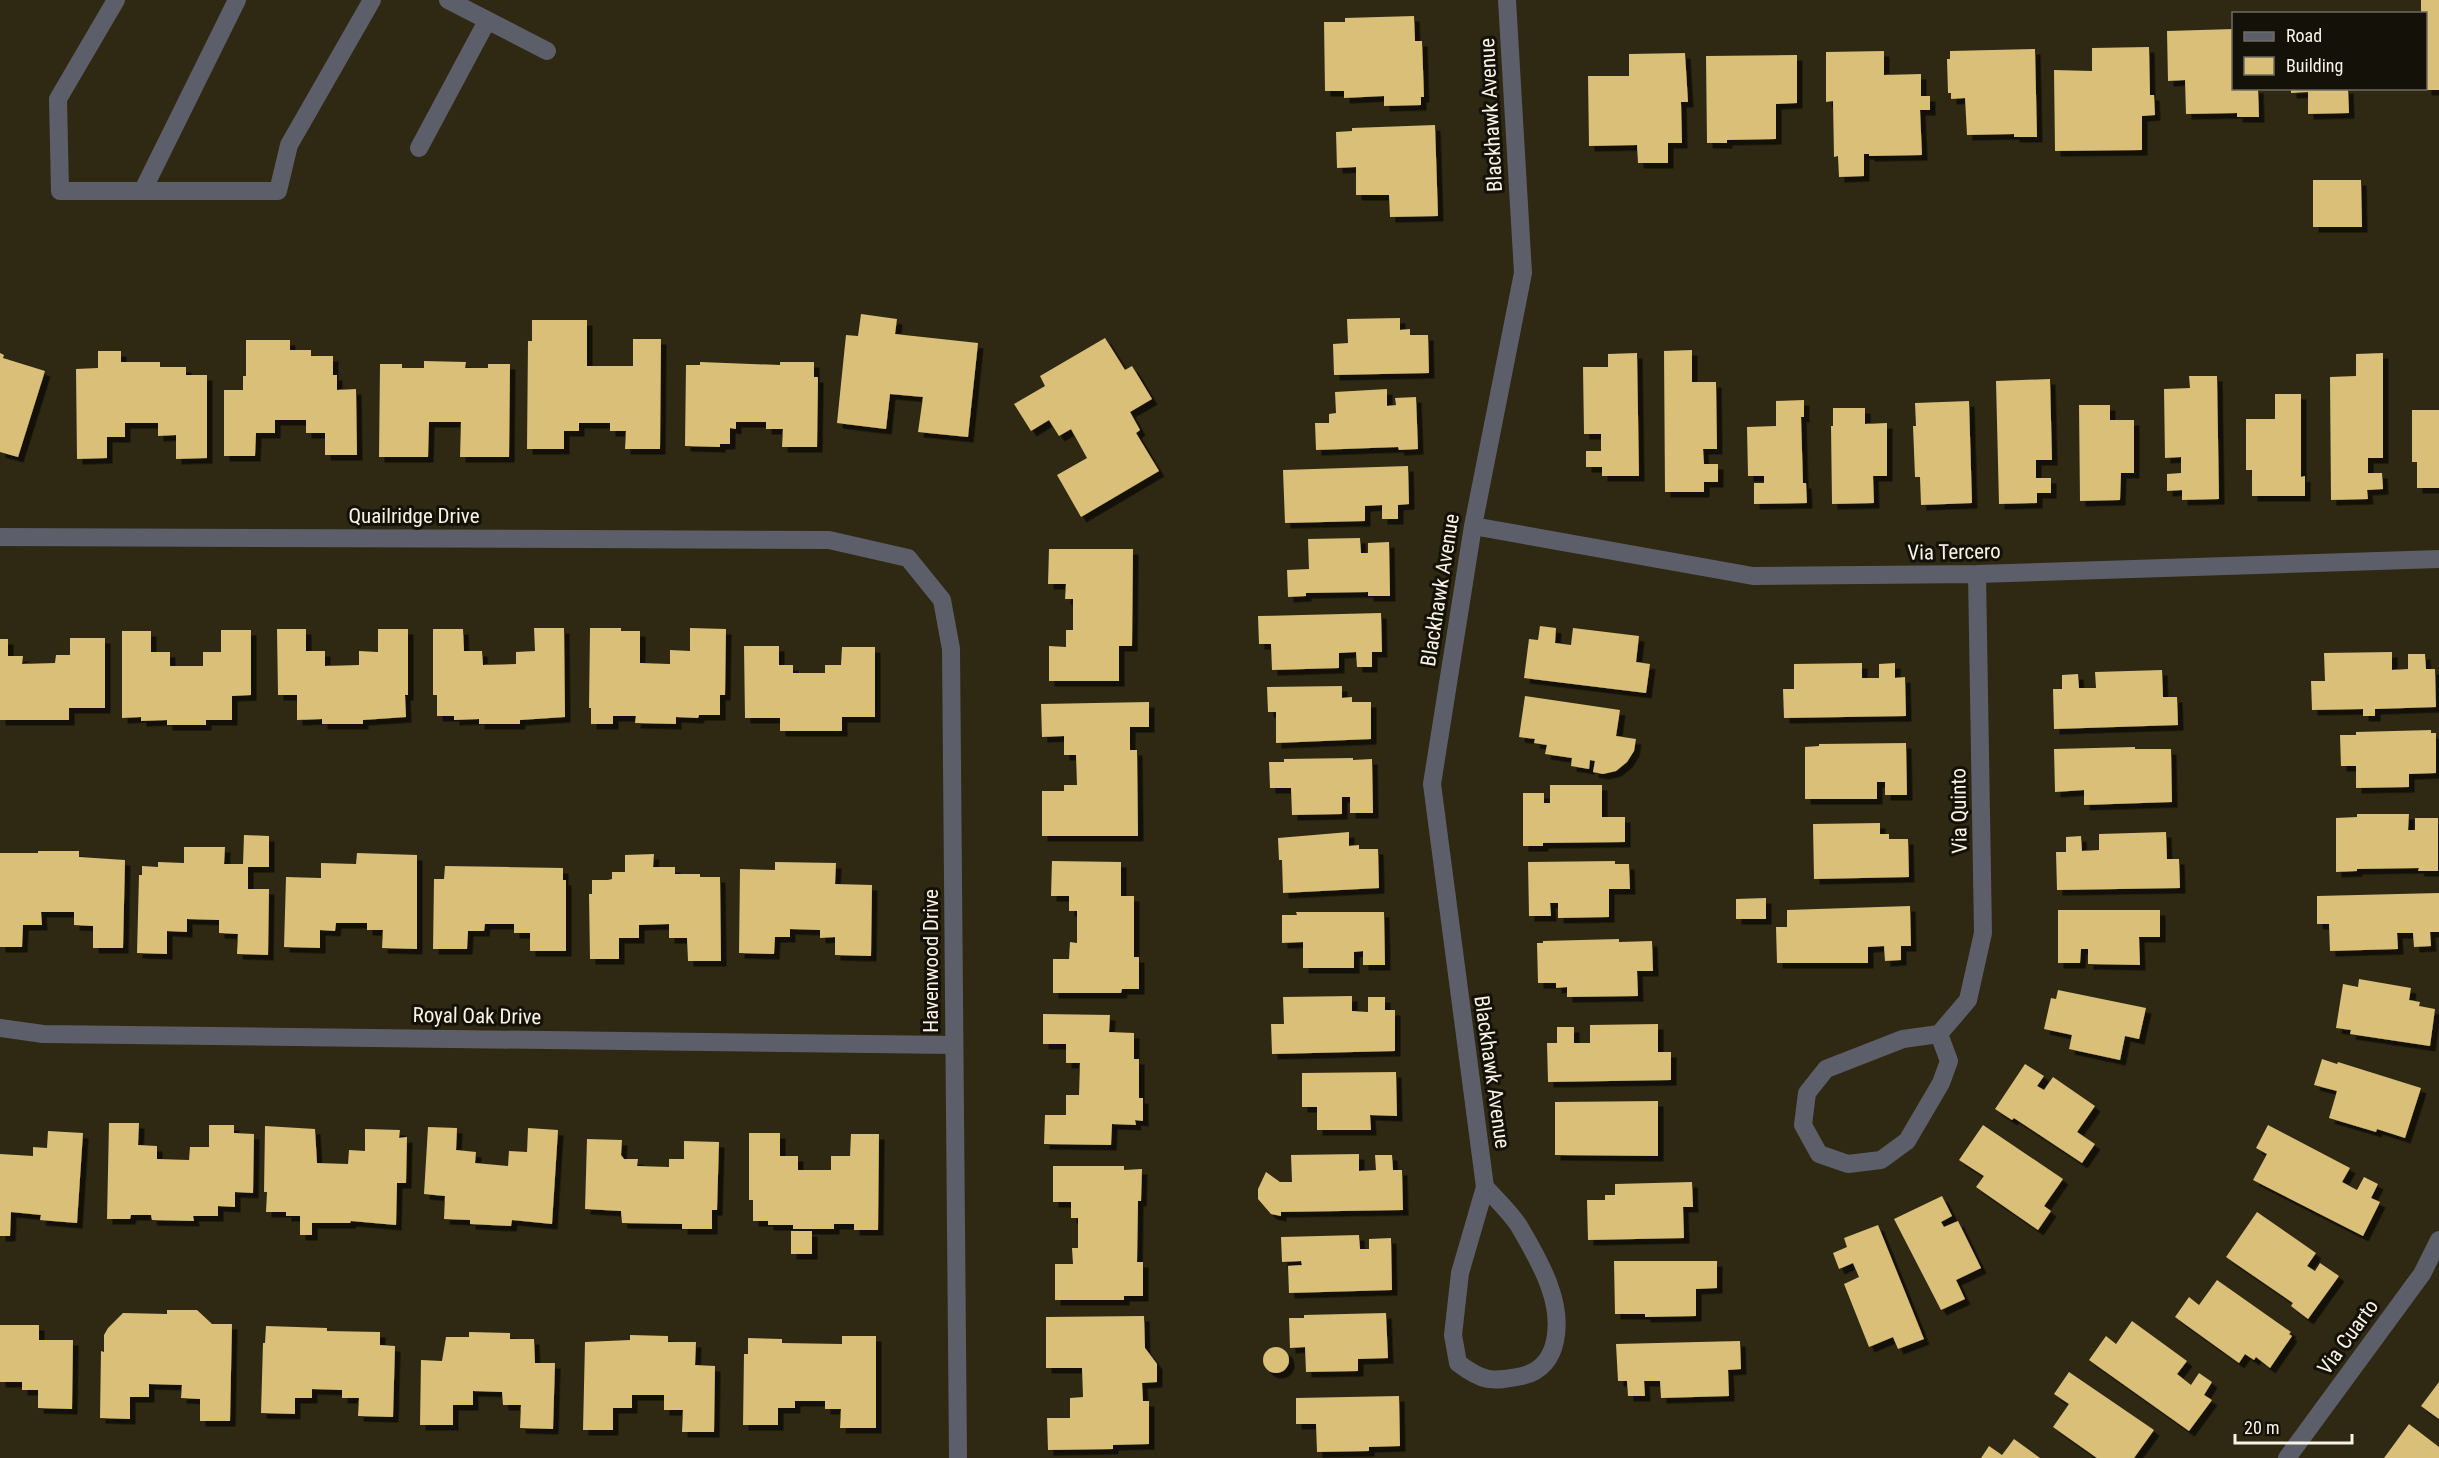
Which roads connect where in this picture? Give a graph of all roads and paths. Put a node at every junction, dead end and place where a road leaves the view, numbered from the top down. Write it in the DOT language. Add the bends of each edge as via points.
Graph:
graph roads {
  1 [pos="116,0"];
  2 [pos="237,0"];
  3 [pos="372,0"];
  4 [pos="448,0"];
  5 [pos="1507,0"];
  6 [pos="487,21"];
  7 [pos="547,51"];
  8 [pos="419,148"];
  9 [pos="143,190"];
  10 [pos="1473,526"];
  11 [pos="0,537"];
  12 [pos="829,540"];
  13 [pos="2439,559"];
  14 [pos="1977,574"];
  15 [pos="0,1028"];
  16 [pos="1939,1034"];
  17 [pos="954,1045"];
  18 [pos="1485,1187"];
  19 [pos="2439,1240"];
  20 [pos="958,1458"];
  21 [pos="2287,1458"];
  1 -- 9 [label="street" via="58,99 60,191"];
  2 -- 9 [label="street"];
  3 -- 9 [label="street" via="289,145 278,191"];
  4 -- 6 [label="street"];
  5 -- 10 [label="street, Blackhawk Avenue" via="1523,273"];
  6 -- 7 [label="street"];
  6 -- 8 [label="street"];
  10 -- 14 [label="street, Via Tercero" via="1753,576"];
  10 -- 18 [label="street, Blackhawk Avenue" via="1432,784"];
  11 -- 12 [label="street, Quailridge Drive"];
  12 -- 17 [label="street, Havenwood Drive" via="908,558 942,600 951,649"];
  13 -- 14 [label="street, Via Tercero"];
  14 -- 16 [label="street, Via Quinto" via="1983,933 1968,1000"];
  15 -- 17 [label="street, Royal Oak Drive" via="43,1034"];
  16 -- 16 [label="street" via="1903,1039 1826,1069 1807,1093 1803,1125 1819,1154 1848,1164 1881,1160 1907,1141 1941,1083 1949,1061"];
  17 -- 20 [label="street, Havenwood Drive"];
  18 -- 18 [label="street, Blackhawk Avenue" via="1460,1273 1453,1335 1458,1363 1478,1378 1504,1380 1531,1374 1544,1366 1555,1347 1557,1318 1550,1287 1518,1224"];
  19 -- 21 [label="street, Via Cuarto" via="2422,1274"];
}
